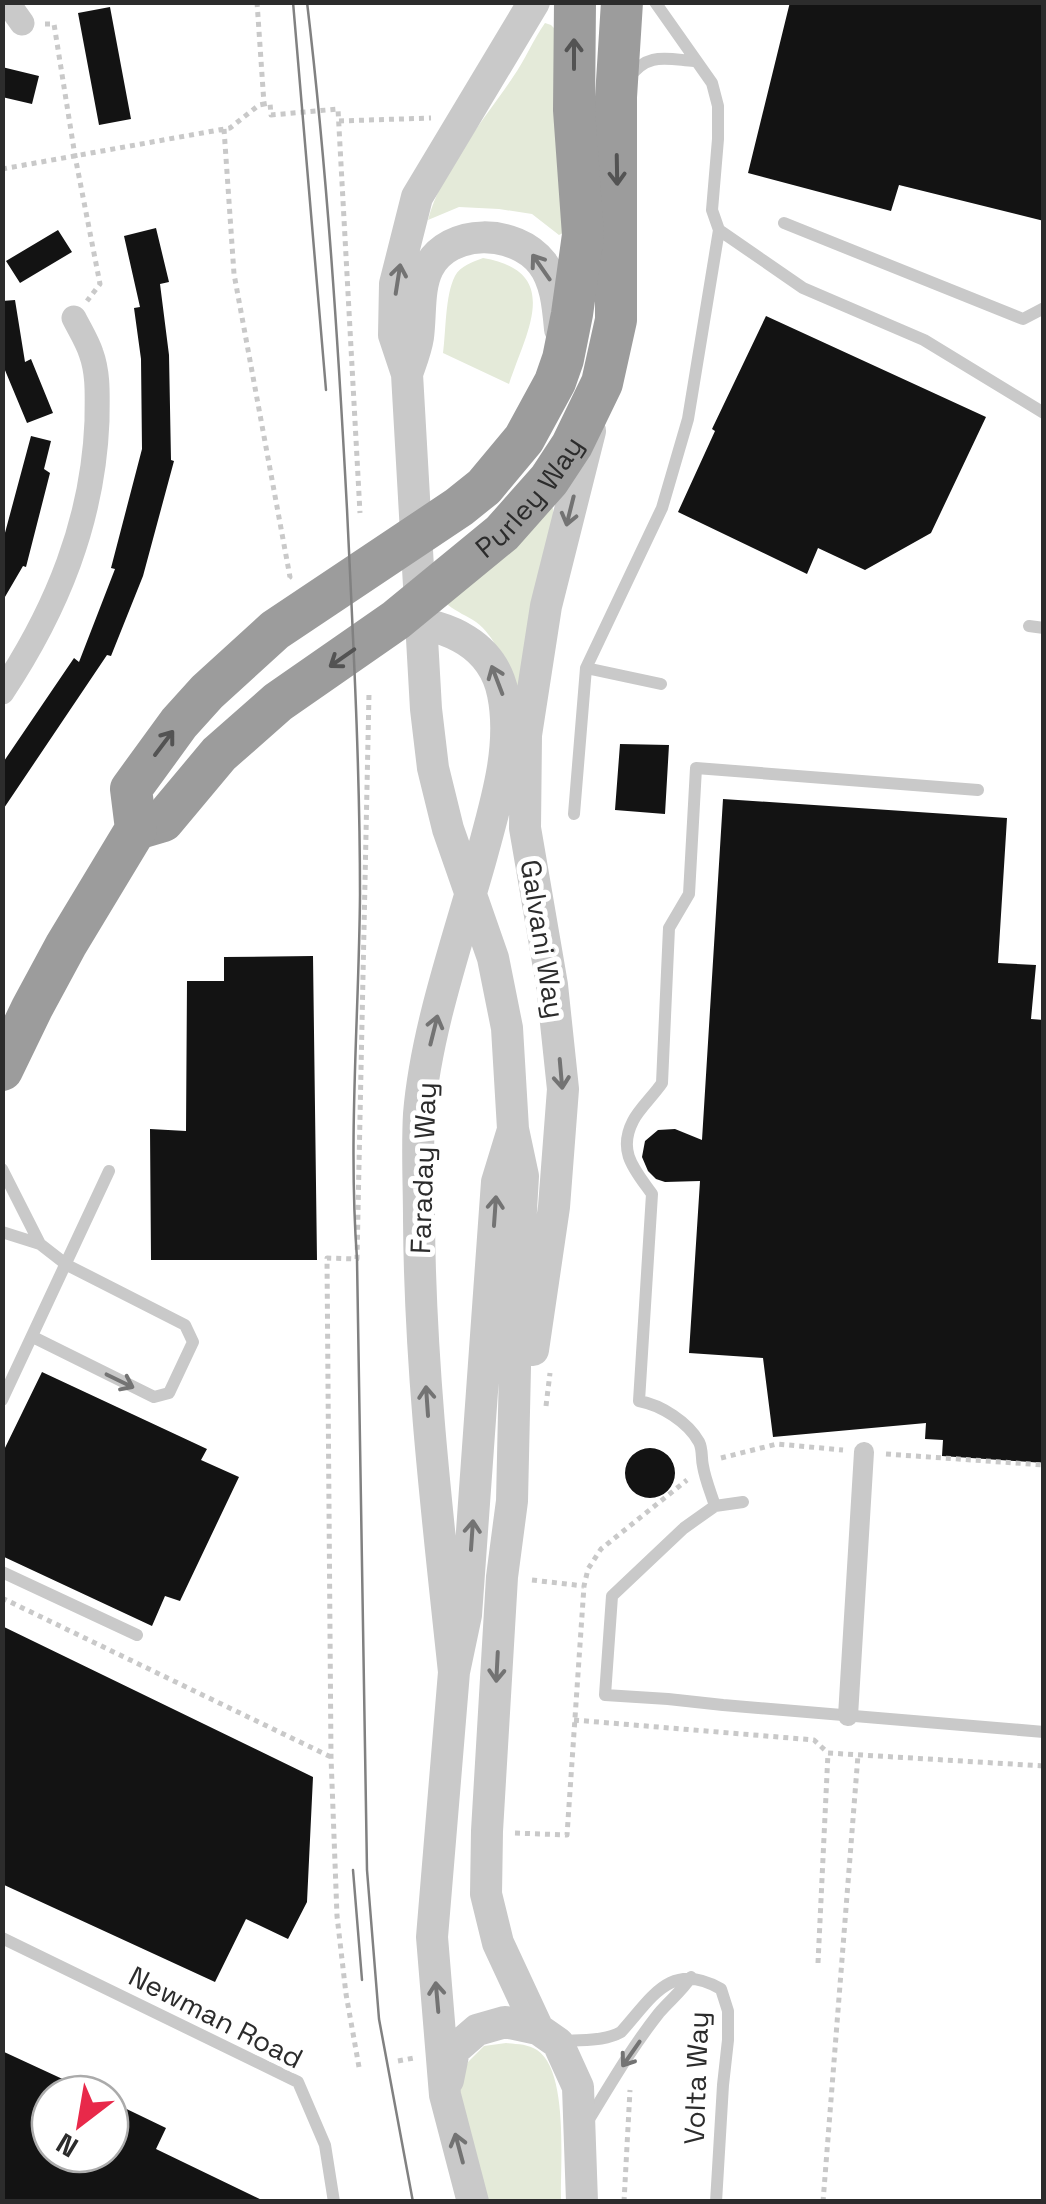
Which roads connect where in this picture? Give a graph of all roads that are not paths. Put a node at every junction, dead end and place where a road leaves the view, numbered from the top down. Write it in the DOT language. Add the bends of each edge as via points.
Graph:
graph roads {
  1 [pos="534,2"];
  2 [pos="575,2"];
  3 [pos="622,2"];
  4 [pos="654,2"];
  5 [pos="694,61"];
  6 [pos="616,97"];
  7 [pos="784,223"];
  8 [pos="718,230"];
  9 [pos="1044,308"];
  10 [pos="74,318"];
  11 [pos="563,359"];
  12 [pos="408,374"];
  13 [pos="602,383"];
  14 [pos="1044,413"];
  15 [pos="396,620"];
  16 [pos="586,668"];
  17 [pos="661,684"];
  18 [pos="2,692"];
  19 [pos="978,790"];
  20 [pos="574,814"];
  21 [pos="136,829"];
  22 [pos="2,1070"];
  23 [pos="513,1129"];
  24 [pos="2,1169"];
  25 [pos="108,1171"];
  26 [pos="2,1232"];
  27 [pos="40,1244"];
  28 [pos="67,1266"];
  29 [pos="34,1337"];
  30 [pos="2,1400"];
  31 [pos="857,1446"];
  32 [pos="512,1501"];
  33 [pos="743,1502"];
  34 [pos="715,1506"];
  35 [pos="2,1572"];
  36 [pos="136,1636"];
  37 [pos="454,1672"];
  38 [pos="848,1716"];
  39 [pos="1044,1732"];
  40 [pos="2,1938"];
  41 [pos="691,1978"];
  42 [pos="548,2036"];
  43 [pos="445,2094"];
  44 [pos="578,2138"];
  45 [pos="334,2202"];
  46 [pos="473,2202"];
  47 [pos="582,2202"];
  48 [pos="716,2202"];
  12 -- 1 [label="street, one-way" via="394,335 395,284 417,197"];
  11 -- 2 [label="highway, Purley Way, one-way" via="583,235"];
  3 -- 6 [label="highway, Purley Way"];
  4 -- 5 [label="lane"];
  5 -- 6 [label="lane" via="652,58"];
  5 -- 8 [label="lane" via="712,83 718,106 712,210"];
  6 -- 13 [label="highway, Purley Way, one-way" via="616,320"];
  7 -- 9 [label="lane" via="1023,318"];
  8 -- 14 [label="lane" via="804,288 924,340"];
  8 -- 16 [label="lane" via="688,419 662,508"];
  10 -- 18 [label="street" via="98,379 90,495 59,590"];
  11 -- 12 [label="street, one-way" via="555,291 543,264 514,242 475,238 439,254 428,268"];
  21 -- 11 [label="highway, Purley Way, one-way" via="131,790 207,692 275,630 484,487 524,440"];
  12 -- 23 [label="street" via="434,768 493,958 508,1028"];
  13 -- 15 [label="highway, Purley Way" via="549,480 502,533"];
  13 -- 32 [label="street, Galvani Way, one-way" via="546,606 526,735 525,828 563,1089 554,1206"];
  15 -- 21 [label="highway, Purley Way, one-way" via="278,702 218,754 163,821"];
  37 -- 15 [label="street, Faraday Way, one-way" via="420,1301 419,1116 426,1065 499,791 506,718 498,677 476,647 443,628"];
  16 -- 17 [label="lane"];
  16 -- 20 [label="lane"];
  19 -- 34 [label="lane" via="696,768 689,894 668,928 662,1082 633,1119 626,1153 652,1194 639,1401 690,1430 701,1446"];
  21 -- 22 [label="highway, Purley Way"];
  23 -- 32 [label="street" via="523,1176"];
  37 -- 23 [label="street, one-way" via="466,1615 497,1182"];
  24 -- 27 [label="lane"];
  25 -- 28 [label="lane"];
  26 -- 27 [label="lane"];
  27 -- 28 [label="lane"];
  28 -- 29 [label="lane"];
  29 -- 28 [label="lane, one-way" via="154,1397 169,1393 193,1342 185,1325"];
  29 -- 30 [label="lane"];
  31 -- 38 [label="street"];
  32 -- 42 [label="street, one-way" via="486,1894 498,1943"];
  33 -- 34 [label="lane"];
  34 -- 38 [label="lane" via="612,1596 605,1696"];
  35 -- 36 [label="lane"];
  43 -- 37 [label="street, one-way" via="432,1937"];
  38 -- 39 [label="lane"];
  40 -- 45 [label="lane, Newman Road" via="298,2082 325,2144"];
  41 -- 42 [label="lane, Volta Way" via="670,1981 614,2036"];
  41 -- 44 [label="lane, Volta Way, one-way" via="660,2011"];
  41 -- 48 [label="lane, Volta Way" via="720,1989 728,2010"];
  42 -- 43 [label="street" via="505,2022 477,2030 454,2050"];
  42 -- 44 [label="street" via="578,2087"];
  46 -- 43 [label="street, one-way"];
  44 -- 47 [label="street"];
}
